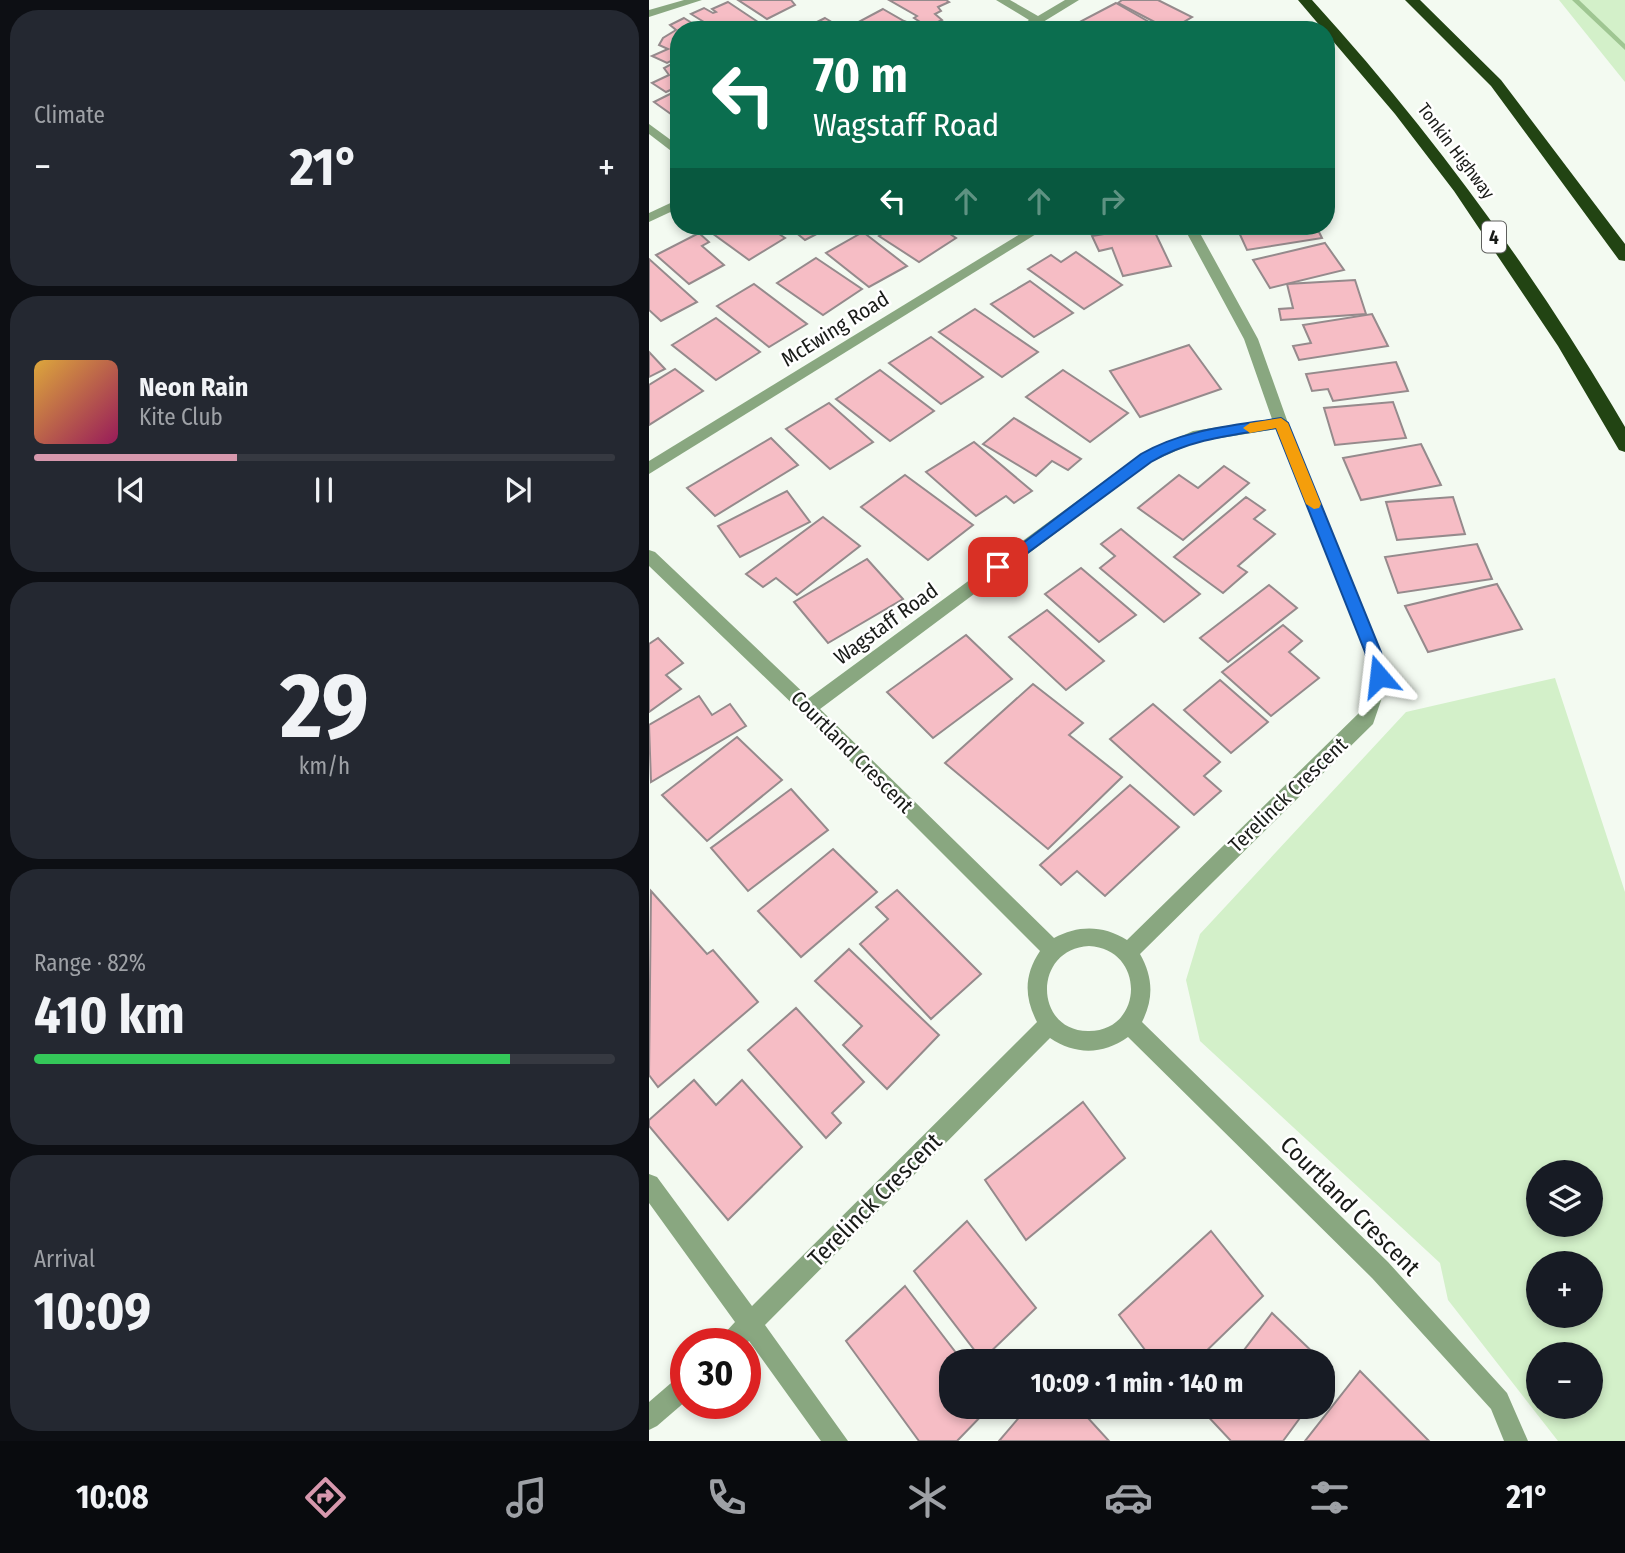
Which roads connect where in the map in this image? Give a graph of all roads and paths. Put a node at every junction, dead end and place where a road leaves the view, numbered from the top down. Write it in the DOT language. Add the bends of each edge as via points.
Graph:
graph roads {
  1 [pos="696,0"];
  2 [pos="1003,0"];
  3 [pos="1073,0"];
  4 [pos="1305,0"];
  5 [pos="1412,0"];
  6 [pos="649,14"];
  7 [pos="1037,20"];
  8 [pos="1324,21"];
  9 [pos="1335,34"];
  10 [pos="649,128"];
  11 [pos="670,146"];
  12 [pos="670,208"];
  13 [pos="649,218"];
  14 [pos="1027,235"];
  15 [pos="1195,235"];
  16 [pos="1625,256"];
  17 [pos="1281,423"];
  18 [pos="1625,445"];
  19 [pos="649,468"];
  20 [pos="649,556"];
  21 [pos="808,708"];
  22 [pos="1053,951"];
  23 [pos="1128,952"];
  24 [pos="1128,1023"];
  25 [pos="1049,1024"];
  26 [pos="649,1185"];
  27 [pos="752,1324"];
  28 [pos="748,1328"];
  29 [pos="670,1399"];
  30 [pos="649,1418"];
  31 [pos="836,1441"];
  32 [pos="1516,1441"];
  1 -- 6 [label="street"];
  2 -- 7 [label="street"];
  3 -- 7 [label="street"];
  4 -- 8 [label="highway, Tonkin Highway / 4"];
  5 -- 16 [label="highway" via="1496,83"];
  9 -- 18 [label="highway, Tonkin Highway / 4" via="1462,192 1597,393"];
  10 -- 11 [label="street"];
  12 -- 13 [label="street"];
  14 -- 19 [label="street, McEwing Road"];
  15 -- 17 [label="street, Terelinck Crescent" via="1251,339"];
  17 -- 21 [label="street, Wagstaff Road" via="1193,437 1146,458"];
  17 -- 23 [label="street, Terelinck Crescent" via="1373,652 1378,696 1367,719"];
  20 -- 21 [label="street, Courtland Crescent"];
  21 -- 22 [label="street, Courtland Crescent"];
  22 -- 23 [label="street" via="1069,940 1088,937 1108,940"];
  22 -- 25 [label="street" via="1037,975 1035,994"];
  23 -- 24 [label="street" via="1143,985 1140,1005"];
  24 -- 25 [label="street" via="1094,1041 1075,1039"];
  24 -- 32 [label="street, Courtland Crescent" via="1380,1270 1499,1401"];
  25 -- 27 [label="street, Terelinck Crescent"];
  26 -- 27 [label="street"];
  27 -- 28 [label="street, Terelinck Crescent"];
  27 -- 31 [label="street"];
  29 -- 30 [label="street"];
}
